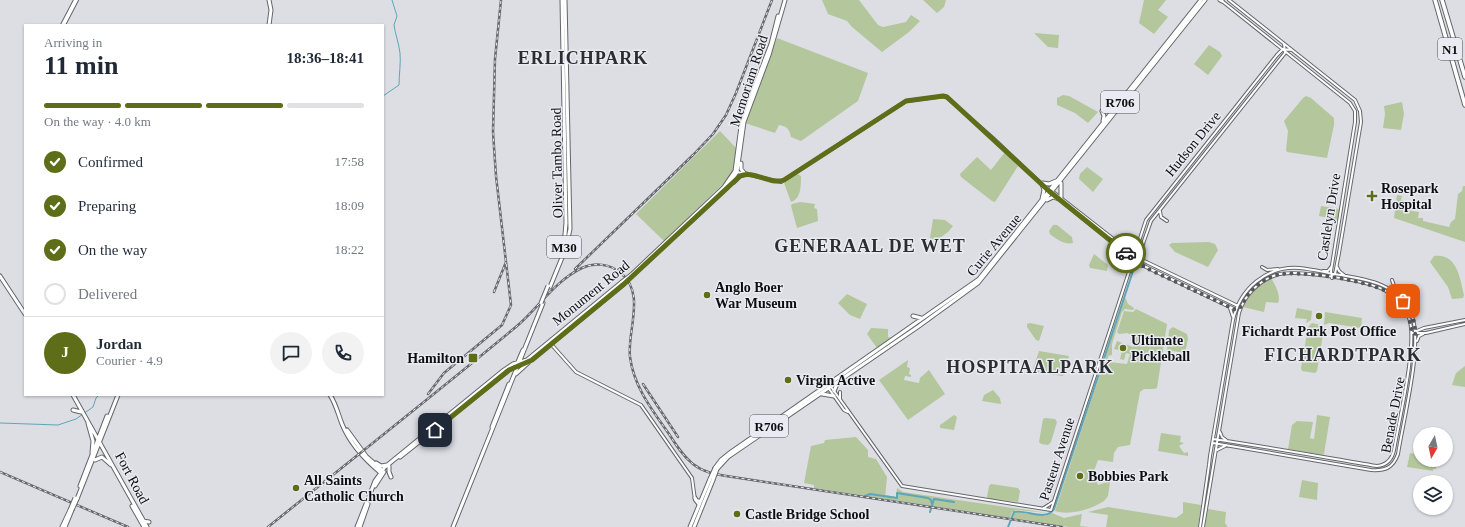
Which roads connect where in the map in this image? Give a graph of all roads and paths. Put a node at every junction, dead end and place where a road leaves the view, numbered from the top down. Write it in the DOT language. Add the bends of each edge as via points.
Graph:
graph roads {
  1 [pos="76,0"];
  2 [pos="270,0"];
  3 [pos="563,0"];
  4 [pos="1198,0"];
  5 [pos="1221,0"];
  6 [pos="1229,0"];
  7 [pos="1436,0"];
  8 [pos="1442,0"];
  9 [pos="1204,1"];
  10 [pos="784,2"];
  11 [pos="1187,17"];
  12 [pos="64,24"];
  13 [pos="269,24"];
  14 [pos="1276,43"];
  15 [pos="1283,44"];
  16 [pos="1284,49"];
  17 [pos="1292,50"];
  18 [pos="1277,55"];
  19 [pos="1292,56"];
  20 [pos="1282,58"];
  21 [pos="1465,77"];
  22 [pos="1119,102"];
  23 [pos="1465,105"];
  24 [pos="1099,128"];
  25 [pos="569,154"];
  26 [pos="739,157"];
  27 [pos="736,167"];
  28 [pos="737,172"];
  29 [pos="746,174"];
  30 [pos="733,175"];
  31 [pos="1060,179"];
  32 [pos="1041,183"];
  33 [pos="727,188"];
  34 [pos="1051,191"];
  35 [pos="1060,198"];
  36 [pos="1043,201"];
  37 [pos="1160,210"];
  38 [pos="1166,221"];
  39 [pos="1140,238"];
  40 [pos="1142,245"];
  41 [pos="1123,246"];
  42 [pos="1125,252"];
  43 [pos="656,253"];
  44 [pos="1134,255"];
  45 [pos="1133,259"];
  46 [pos="1137,259"];
  47 [pos="1332,262"];
  48 [pos="1337,264"];
  49 [pos="1151,265"];
  50 [pos="1131,267"];
  51 [pos="1262,267"];
  52 [pos="1146,268"];
  53 [pos="1282,269"];
  54 [pos="1318,271"];
  55 [pos="1330,274"];
  56 [pos="1335,274"];
  57 [pos="0,276"];
  58 [pos="1347,276"];
  59 [pos="1332,278"];
  60 [pos="1364,279"];
  61 [pos="1392,280"];
  62 [pos="1363,283"];
  63 [pos="1244,295"];
  64 [pos="1398,295"];
  65 [pos="1227,302"];
  66 [pos="542,303"];
  67 [pos="1226,306"];
  68 [pos="1238,308"];
  69 [pos="24,312"];
  70 [pos="926,316"];
  71 [pos="1233,320"];
  72 [pos="1465,320"];
  73 [pos="1414,321"];
  74 [pos="1465,324"];
  75 [pos="908,328"];
  76 [pos="1424,328"];
  77 [pos="1416,330"];
  78 [pos="1412,333"];
  79 [pos="1426,333"];
  80 [pos="1416,334"];
  81 [pos="549,343"];
  82 [pos="1416,345"];
  83 [pos="524,352"];
  84 [pos="532,356"];
  85 [pos="529,362"];
  86 [pos="518,364"];
  87 [pos="509,370"];
  88 [pos="514,376"];
  89 [pos="497,377"];
  90 [pos="837,381"];
  91 [pos="829,386"];
  92 [pos="834,391"];
  93 [pos="840,392"];
  94 [pos="814,394"];
  95 [pos="72,396"];
  96 [pos="73,396"];
  97 [pos="117,396"];
  98 [pos="332,396"];
  99 [pos="332,396"];
  100 [pos="819,396"];
  101 [pos="834,396"];
  102 [pos="840,399"];
  103 [pos="502,402"];
  104 [pos="76,403"];
  105 [pos="500,408"];
  106 [pos="82,412"];
  107 [pos="849,413"];
  108 [pos="86,418"];
  109 [pos="88,423"];
  110 [pos="1220,424"];
  111 [pos="94,431"];
  112 [pos="492,431"];
  113 [pos="103,432"];
  114 [pos="1213,439"];
  115 [pos="1218,440"];
  116 [pos="99,441"];
  117 [pos="1232,442"];
  118 [pos="1213,443"];
  119 [pos="1217,443"];
  120 [pos="1230,446"];
  121 [pos="1216,447"];
  122 [pos="104,449"];
  123 [pos="366,456"];
  124 [pos="1210,456"];
  125 [pos="92,457"];
  126 [pos="1215,458"];
  127 [pos="366,460"];
  128 [pos="1210,460"];
  129 [pos="92,463"];
  130 [pos="111,465"];
  131 [pos="1209,465"];
  132 [pos="388,466"];
  133 [pos="1213,468"];
  134 [pos="716,469"];
  135 [pos="382,472"];
  136 [pos="391,477"];
  137 [pos="712,479"];
  138 [pos="375,480"];
  139 [pos="1206,485"];
  140 [pos="1210,486"];
  141 [pos="707,495"];
  142 [pos="695,498"];
  143 [pos="76,499"];
  144 [pos="1020,501"];
  145 [pos="1054,501"];
  146 [pos="699,503"];
  147 [pos="1016,504"];
  148 [pos="1203,504"];
  149 [pos="1207,504"];
  150 [pos="1042,508"];
  151 [pos="697,511"];
  152 [pos="701,511"];
  153 [pos="700,516"];
  154 [pos="693,519"];
  155 [pos="143,521"];
  156 [pos="149,522"];
  157 [pos="64,527"];
  158 [pos="144,527"];
  159 [pos="147,527"];
  160 [pos="359,527"];
  161 [pos="452,527"];
  162 [pos="690,527"];
  163 [pos="694,527"];
  164 [pos="1202,527"];
  1 -- 12 [label="street"];
  2 -- 13 [label="main road"];
  3 -- 25 [label="main road, Oliver Tambo Road / M30"];
  3 -- 25 [label="main road, Oliver Tambo Road / M30"];
  4 -- 11 [label="main road"];
  5 -- 14 [label="street, Castlelyn Drive"];
  6 -- 15 [label="street, Castlelyn Drive"];
  7 -- 23 [label="highway, N1"];
  8 -- 21 [label="highway, N1"];
  9 -- 11 [label="main road, Curie Avenue / R706"];
  9 -- 31 [label="main road, Curie Avenue / R706"];
  10 -- 26 [label="main road, Memoriam Road" via="743,125"];
  11 -- 22 [label="main road, Curie Avenue / R706"];
  14 -- 16 [label="street, Castlelyn Drive"];
  14 -- 18 [label="street" via="1279,48"];
  15 -- 16 [label="street"];
  15 -- 17 [label="street, Castlelyn Drive"];
  16 -- 17 [label="street"];
  16 -- 18 [label="street, Hudson Drive"];
  16 -- 19 [label="street, Castlelyn Drive"];
  16 -- 20 [label="street, Hudson Drive"];
  17 -- 48 [label="street, Castlelyn Drive" via="1355,100 1360,111 1361,122"];
  18 -- 39 [label="street, Hudson Drive" via="1148,216"];
  19 -- 20 [label="street"];
  19 -- 47 [label="street, Castlelyn Drive" via="1350,103 1355,111"];
  20 -- 37 [label="street, Hudson Drive"];
  22 -- 24 [label="main road, Curie Avenue / R706"];
  22 -- 24 [label="main road" via="1110,111 1102,111 1104,119"];
  24 -- 31 [label="main road, Curie Avenue / R706"];
  25 -- 66 [label="main road, Oliver Tambo Road / M30, bridge" via="565,240"];
  26 -- 27 [label="main road, Memoriam Road"];
  26 -- 28 [label="main road, Memoriam Road"];
  26 -- 29 [label="main road" via="741,169"];
  27 -- 28 [label="main road"];
  27 -- 30 [label="main road, Memoriam Road"];
  28 -- 29 [label="street"];
  28 -- 30 [label="main road"];
  28 -- 33 [label="main road, Memoriam Road"];
  29 -- 32 [label="street" via="781,182 906,101 944,96"];
  29 -- 33 [label="main road"];
  30 -- 43 [label="main road, Memoriam Road" via="724,187"];
  31 -- 32 [label="main road" via="1051,184"];
  31 -- 34 [label="main road, Curie Avenue / R706"];
  31 -- 35 [label="main road"];
  32 -- 34 [label="street"];
  32 -- 36 [label="main road"];
  33 -- 43 [label="main road, Memoriam Road"];
  34 -- 35 [label="street"];
  34 -- 36 [label="main road, Curie Avenue / R706"];
  35 -- 36 [label="main road"];
  35 -- 41 [label="street"];
  35 -- 42 [label="street"];
  36 -- 70 [label="main road, Curie Avenue / R706" via="979,279"];
  36 -- 90 [label="main road, Curie Avenue / R706" via="978,283"];
  37 -- 38 [label="street" via="1161,217"];
  37 -- 40 [label="street, Hudson Drive" via="1148,226"];
  39 -- 41 [label="street" via="1134,246"];
  39 -- 44 [label="street, Hudson Drive"];
  40 -- 46 [label="street, Hudson Drive"];
  40 -- 49 [label="street" via="1140,257"];
  41 -- 44 [label="street"];
  42 -- 45 [label="street"];
  42 -- 50 [label="street"];
  43 -- 81 [label="main road, Monument Road, bridge" via="632,276"];
  44 -- 45 [label="street, Hudson Drive"];
  44 -- 46 [label="street"];
  45 -- 46 [label="street"];
  45 -- 50 [label="street, Pasteur Avenue"];
  46 -- 49 [label="street"];
  46 -- 50 [label="street, Pasteur Avenue"];
  46 -- 52 [label="street"];
  47 -- 54 [label="street" via="1328,270"];
  47 -- 55 [label="street, Castlelyn Drive"];
  48 -- 56 [label="street, Castlelyn Drive"];
  48 -- 58 [label="street" via="1338,272"];
  49 -- 65 [label="street"];
  50 -- 52 [label="street" via="1137,265"];
  50 -- 145 [label="street, Pasteur Avenue"];
  51 -- 53 [label="street" via="1267,270"];
  52 -- 67 [label="street"];
  53 -- 54 [label="street, Benade Drive"];
  53 -- 63 [label="street, Benade Drive" via="1261,278"];
  54 -- 55 [label="street, Benade Drive"];
  55 -- 56 [label="street, Benade Drive"];
  55 -- 59 [label="street, Castlelyn Drive"];
  56 -- 58 [label="street, Benade Drive"];
  56 -- 59 [label="street, Castlelyn Drive"];
  57 -- 69 [label="main road"];
  58 -- 60 [label="street, Benade Drive"];
  59 -- 62 [label="street, Benade Drive"];
  59 -- 68 [label="street, Benade Drive" via="1295,272 1276,275 1262,282"];
  60 -- 62 [label="street"];
  60 -- 64 [label="street, Benade Drive" via="1381,284"];
  61 -- 64 [label="street"];
  62 -- 78 [label="street, Benade Drive" via="1382,288 1396,299 1406,311"];
  63 -- 65 [label="street" via="1237,303"];
  63 -- 68 [label="street, Benade Drive"];
  64 -- 73 [label="street, Benade Drive"];
  65 -- 68 [label="street"];
  66 -- 83 [label="main road, Oliver Tambo Road / M30"];
  66 -- 86 [label="main road, Oliver Tambo Road / M30"];
  67 -- 68 [label="street"];
  67 -- 71 [label="street" via="1232,311"];
  68 -- 71 [label="street, Benade Drive"];
  68 -- 110 [label="street, Benade Drive"];
  70 -- 75 [label="main road, Curie Avenue / R706"];
  70 -- 75 [label="main road" via="913,317"];
  71 -- 114 [label="street, Benade Drive"];
  72 -- 76 [label="street"];
  73 -- 76 [label="street" via="1417,326"];
  73 -- 77 [label="street, Benade Drive"];
  74 -- 79 [label="street"];
  75 -- 90 [label="main road, Curie Avenue / R706"];
  76 -- 77 [label="street"];
  77 -- 78 [label="street"];
  77 -- 80 [label="street, Benade Drive"];
  78 -- 80 [label="street"];
  78 -- 117 [label="street, Benade Drive" via="1394,450 1392,458 1385,464 1377,466"];
  79 -- 80 [label="street"];
  79 -- 82 [label="street" via="1419,336"];
  80 -- 82 [label="street, Benade Drive"];
  81 -- 84 [label="main road, Monument Road"];
  81 -- 85 [label="main road, Monument Road"];
  81 -- 142 [label="street" via="576,372 640,405 692,478"];
  82 -- 120 [label="street, Benade Drive" via="1398,454 1388,468 1371,470"];
  83 -- 84 [label="main road" via="527,356"];
  83 -- 86 [label="main road, Oliver Tambo Road / M30"];
  84 -- 86 [label="main road, Monument Road"];
  85 -- 86 [label="main road, Monument Road"];
  85 -- 88 [label="main road"];
  86 -- 87 [label="main road"];
  86 -- 88 [label="main road, Oliver Tambo Road / M30"];
  86 -- 89 [label="main road" via="504,370"];
  87 -- 88 [label="main road"];
  87 -- 89 [label="main road"];
  88 -- 103 [label="main road, Oliver Tambo Road / M30"];
  88 -- 112 [label="main road, Oliver Tambo Road / M30"];
  89 -- 132 [label="main road"];
  90 -- 91 [label="main road, Curie Avenue / R706"];
  90 -- 92 [label="main road"];
  90 -- 94 [label="main road" via="824,379 823,386"];
  91 -- 92 [label="street, Pasteur Avenue"];
  91 -- 94 [label="main road, Curie Avenue / R706"];
  91 -- 100 [label="main road, Curie Avenue / R706"];
  91 -- 101 [label="street, Pasteur Avenue"];
  92 -- 102 [label="street, Pasteur Avenue"];
  93 -- 102 [label="street"];
  94 -- 134 [label="main road, Curie Avenue / R706" via="731,452 721,460"];
  95 -- 104 [label="main road"];
  96 -- 106 [label="main road"];
  97 -- 113 [label="main road"];
  98 -- 123 [label="main road" via="346,429"];
  99 -- 127 [label="main road" via="348,437"];
  100 -- 101 [label="main road"];
  100 -- 134 [label="main road, Curie Avenue / R706" via="728,457"];
  101 -- 107 [label="street, Pasteur Avenue"];
  102 -- 107 [label="street, Pasteur Avenue"];
  103 -- 105 [label="main road, Oliver Tambo Road / M30"];
  103 -- 105 [label="main road" via="497,403"];
  104 -- 106 [label="main road"];
  104 -- 106 [label="main road" via="73,410"];
  105 -- 112 [label="main road, Oliver Tambo Road / M30"];
  106 -- 108 [label="main road"];
  107 -- 147 [label="street, Pasteur Avenue" via="902,486"];
  108 -- 109 [label="main road"];
  108 -- 111 [label="main road"];
  109 -- 116 [label="main road"];
  109 -- 125 [label="main road" via="93,441"];
  110 -- 115 [label="street, Benade Drive"];
  110 -- 117 [label="street" via="1222,437"];
  111 -- 113 [label="main road"];
  111 -- 116 [label="main road"];
  112 -- 161 [label="main road, Oliver Tambo Road / M30"];
  113 -- 116 [label="main road"];
  113 -- 122 [label="main road"];
  114 -- 115 [label="street, Benade Drive"];
  114 -- 118 [label="street, Benade Drive"];
  115 -- 117 [label="street, Benade Drive"];
  115 -- 119 [label="street, Benade Drive"];
  116 -- 122 [label="main road, Fort Road"];
  116 -- 125 [label="main road"];
  116 -- 129 [label="main road"];
  116 -- 130 [label="main road, Fort Road"];
  118 -- 119 [label="street, Benade Drive"];
  118 -- 124 [label="street, Benade Drive"];
  119 -- 120 [label="street, Benade Drive"];
  119 -- 121 [label="street, Benade Drive"];
  120 -- 126 [label="street" via="1219,448"];
  121 -- 126 [label="street, Benade Drive"];
  121 -- 128 [label="street" via="1213,459"];
  122 -- 155 [label="main road, Fort Road"];
  123 -- 132 [label="main road" via="379,465"];
  123 -- 135 [label="main road"];
  124 -- 128 [label="street, Benade Drive"];
  124 -- 131 [label="street" via="1205,459"];
  125 -- 143 [label="main road"];
  126 -- 133 [label="street, Benade Drive"];
  127 -- 135 [label="main road"];
  127 -- 138 [label="main road" via="376,470"];
  128 -- 131 [label="street, Benade Drive"];
  128 -- 133 [label="street"];
  129 -- 130 [label="main road" via="100,457"];
  129 -- 143 [label="main road"];
  130 -- 158 [label="main road, Fort Road"];
  131 -- 139 [label="street, Benade Drive"];
  132 -- 135 [label="main road"];
  132 -- 136 [label="main road"];
  133 -- 140 [label="street, Benade Drive"];
  134 -- 137 [label="main road, Curie Avenue / R706, bridge"];
  135 -- 138 [label="main road"];
  135 -- 160 [label="main road"];
  137 -- 141 [label="main road, R706"];
  137 -- 146 [label="main road, R706"];
  138 -- 160 [label="main road"];
  139 -- 140 [label="street"];
  139 -- 148 [label="street, Benade Drive"];
  140 -- 149 [label="street, Benade Drive"];
  141 -- 146 [label="main road" via="703,504"];
  141 -- 152 [label="main road, R706"];
  142 -- 146 [label="main road"];
  143 -- 157 [label="main road, bridge"];
  144 -- 147 [label="street"];
  145 -- 150 [label="street"];
  145 -- 150 [label="street, Pasteur Avenue" via="1051,510"];
  146 -- 151 [label="main road, R706"];
  146 -- 152 [label="main road"];
  147 -- 150 [label="street, Pasteur Avenue"];
  148 -- 149 [label="street"];
  148 -- 164 [label="street, Benade Drive"];
  149 -- 164 [label="street, Benade Drive"];
  151 -- 153 [label="main road"];
  151 -- 154 [label="main road, R706"];
  152 -- 153 [label="main road, R706"];
  153 -- 154 [label="main road"];
  153 -- 163 [label="main road, R706"];
  154 -- 162 [label="main road, R706"];
  155 -- 156 [label="main road"];
  155 -- 159 [label="main road, Fort Road"];
}
